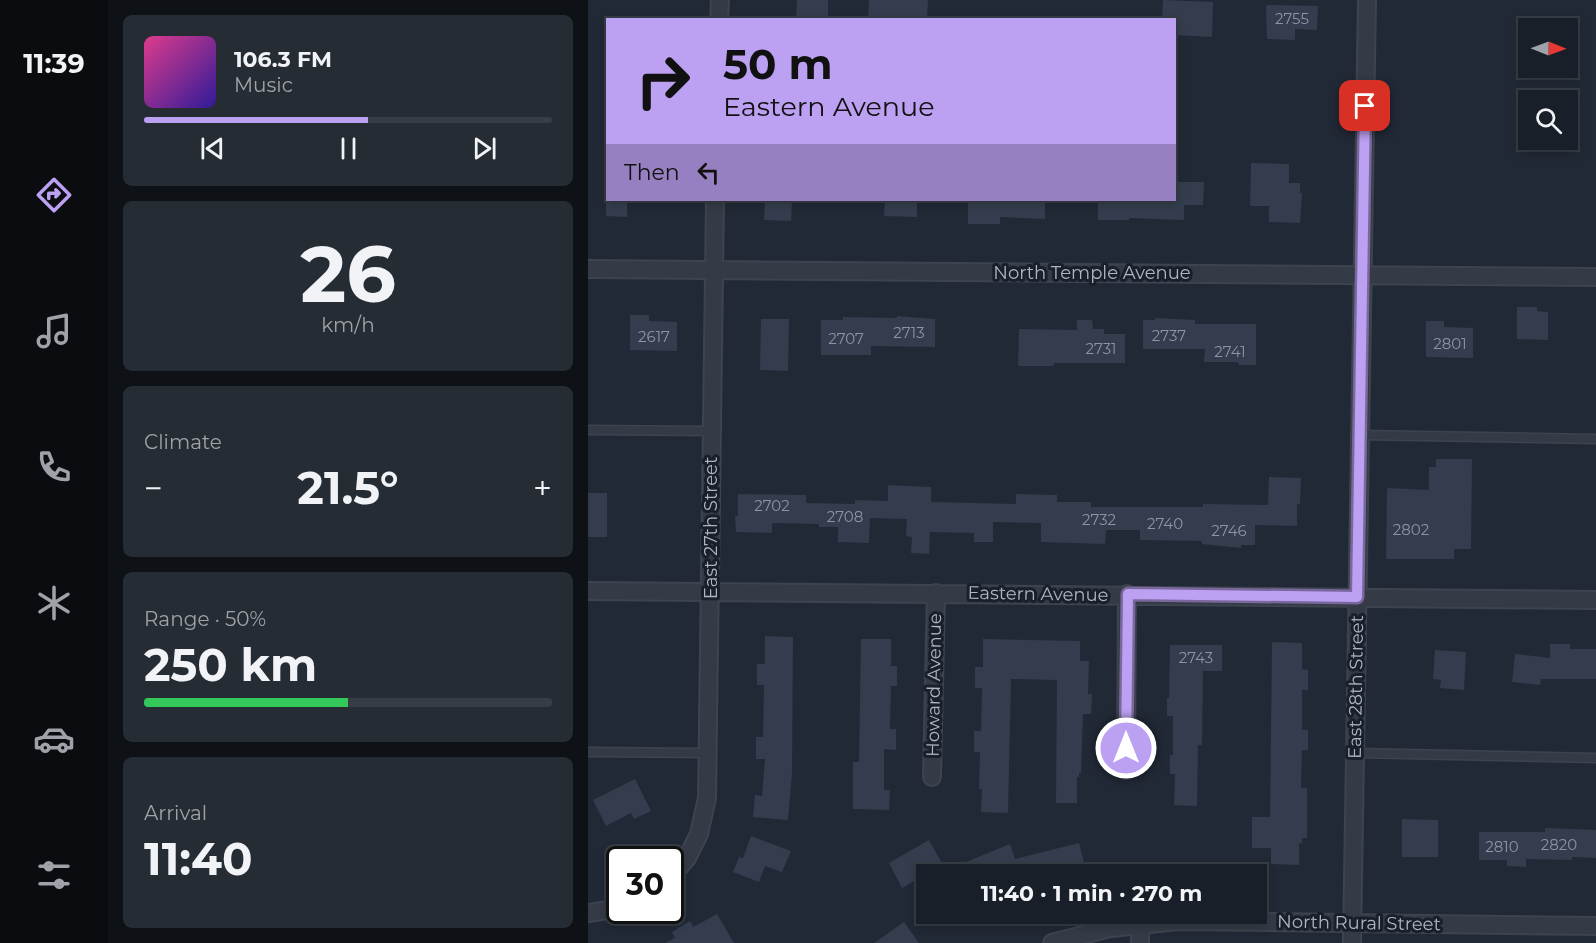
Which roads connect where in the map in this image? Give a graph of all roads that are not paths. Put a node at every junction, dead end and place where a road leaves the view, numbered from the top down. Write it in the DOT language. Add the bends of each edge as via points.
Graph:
graph roads {
  1 [pos="720,0"];
  2 [pos="1367,0"];
  3 [pos="720,18"];
  4 [pos="715,201"];
  5 [pos="588,269"];
  6 [pos="714,270"];
  7 [pos="1363,275"];
  8 [pos="1596,277"];
  9 [pos="588,430"];
  10 [pos="712,431"];
  11 [pos="1360,435"];
  12 [pos="1596,439"];
  13 [pos="588,591"];
  14 [pos="710,592"];
  15 [pos="936,593"];
  16 [pos="1128,594"];
  17 [pos="1357,597"];
  18 [pos="1596,600"];
  19 [pos="588,752"];
  20 [pos="707,753"];
  21 [pos="1355,753"];
  22 [pos="1596,758"];
  23 [pos="1126,770"];
  24 [pos="932,777"];
  25 [pos="684,861"];
  26 [pos="606,910"];
  27 [pos="588,913"];
  28 [pos="1267,922"];
  29 [pos="1352,923"];
  30 [pos="1141,924"];
  31 [pos="1596,926"];
  32 [pos="1052,943"];
  33 [pos="1140,943"];
  34 [pos="1352,943"];
  1 -- 3 [label="street"];
  2 -- 7 [label="street, East 28th Street"];
  4 -- 6 [label="street, East 27th Street"];
  5 -- 6 [label="street, North Temple Avenue"];
  6 -- 7 [label="street, North Temple Avenue"];
  6 -- 10 [label="street, East 27th Street"];
  7 -- 8 [label="street, North Temple Avenue"];
  7 -- 11 [label="street, East 28th Street"];
  9 -- 10 [label="lane"];
  10 -- 14 [label="street, East 27th Street"];
  11 -- 12 [label="lane"];
  11 -- 17 [label="street, East 28th Street"];
  13 -- 14 [label="street, Eastern Avenue"];
  14 -- 15 [label="street, Eastern Avenue"];
  14 -- 20 [label="street, East 27th Street"];
  15 -- 16 [label="street, Eastern Avenue"];
  15 -- 24 [label="street, Howard Avenue"];
  16 -- 17 [label="street, Eastern Avenue"];
  16 -- 23 [label="street"];
  17 -- 18 [label="street, Eastern Avenue"];
  17 -- 21 [label="street, East 28th Street"];
  19 -- 20 [label="lane"];
  20 -- 25 [label="street, East 27th Street" via="704,815"];
  21 -- 22 [label="lane"];
  21 -- 29 [label="street, East 28th Street"];
  26 -- 27 [label="street"];
  28 -- 29 [label="street, North Rural Street"];
  29 -- 31 [label="street, North Rural Street"];
  29 -- 34 [label="street, East 28th Street"];
  30 -- 32 [label="street, North Rural Street"];
  30 -- 33 [label="street"];
}
